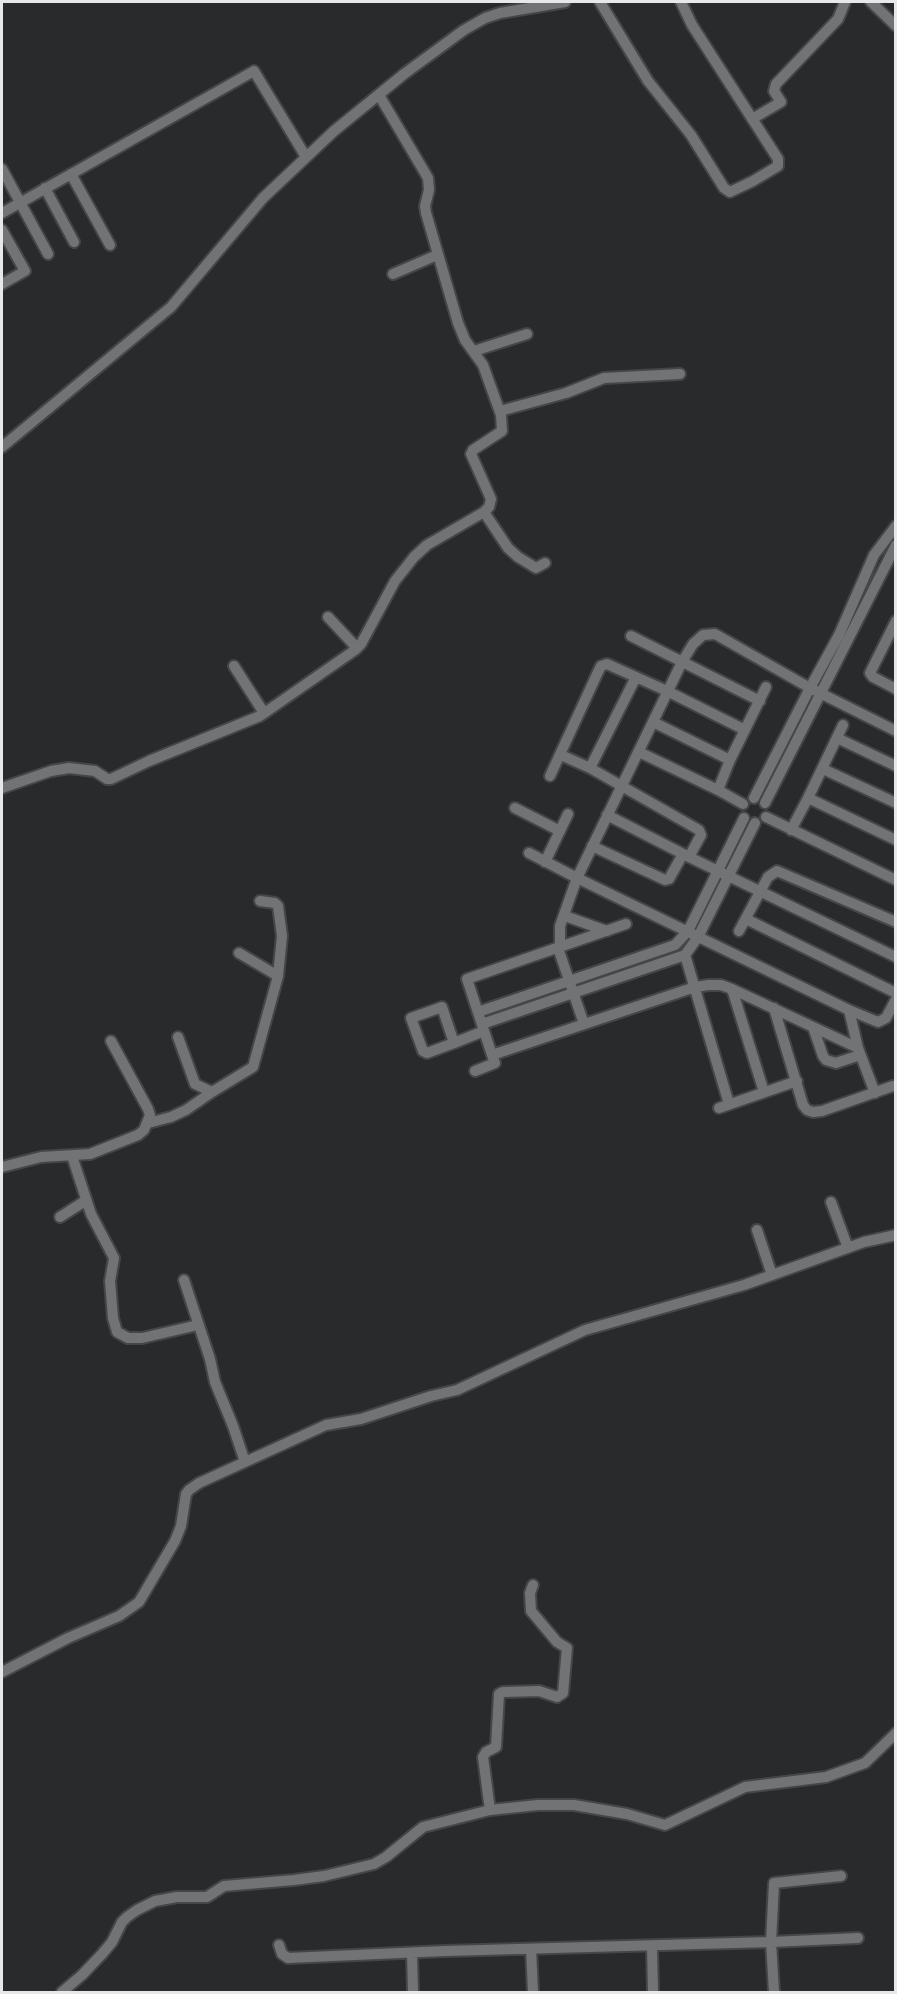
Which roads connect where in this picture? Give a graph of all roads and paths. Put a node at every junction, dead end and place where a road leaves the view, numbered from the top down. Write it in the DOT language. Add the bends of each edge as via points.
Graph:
graph roads {
  1 [pos="566,2"];
  2 [pos="600,2"];
  3 [pos="681,2"];
  4 [pos="845,2"];
  5 [pos="871,2"];
  6 [pos="896,27"];
  7 [pos="379,95"];
  8 [pos="752,119"];
  9 [pos="306,157"];
  10 [pos="2,170"];
  11 [pos="71,174"];
  12 [pos="45,188"];
  13 [pos="20,203"];
  14 [pos="2,213"];
  15 [pos="2,230"];
  16 [pos="74,242"];
  17 [pos="110,245"];
  18 [pos="48,254"];
  19 [pos="437,255"];
  20 [pos="393,274"];
  21 [pos="2,284"];
  22 [pos="527,334"];
  23 [pos="474,351"];
  24 [pos="680,374"];
  25 [pos="500,411"];
  26 [pos="2,447"];
  27 [pos="484,512"];
  28 [pos="896,526"];
  29 [pos="896,545"];
  30 [pos="874,555"];
  31 [pos="891,562"];
  32 [pos="545,563"];
  33 [pos="328,617"];
  34 [pos="896,621"];
  35 [pos="631,636"];
  36 [pos="357,648"];
  37 [pos="681,662"];
  38 [pos="234,666"];
  39 [pos="636,677"];
  40 [pos="766,687"];
  41 [pos="896,689"];
  42 [pos="667,690"];
  43 [pos="815,690"];
  44 [pos="760,700"];
  45 [pos="264,713"];
  46 [pos="653,722"];
  47 [pos="843,726"];
  48 [pos="745,730"];
  49 [pos="896,731"];
  50 [pos="837,738"];
  51 [pos="639,752"];
  52 [pos="561,755"];
  53 [pos="730,760"];
  54 [pos="896,766"];
  55 [pos="590,768"];
  56 [pos="822,769"];
  57 [pos="550,776"];
  58 [pos="622,786"];
  59 [pos="2,788"];
  60 [pos="718,790"];
  61 [pos="754,798"];
  62 [pos="808,798"];
  63 [pos="765,803"];
  64 [pos="743,804"];
  65 [pos="896,804"];
  66 [pos="515,807"];
  67 [pos="568,814"];
  68 [pos="607,815"];
  69 [pos="766,817"];
  70 [pos="744,818"];
  71 [pos="754,823"];
  72 [pos="791,830"];
  73 [pos="560,831"];
  74 [pos="896,840"];
  75 [pos="592,846"];
  76 [pos="529,853"];
  77 [pos="686,856"];
  78 [pos="546,861"];
  79 [pos="717,870"];
  80 [pos="727,875"];
  81 [pos="577,878"];
  82 [pos="896,880"];
  83 [pos="762,891"];
  84 [pos="260,901"];
  85 [pos="564,916"];
  86 [pos="746,919"];
  87 [pos="896,922"];
  88 [pos="626,924"];
  89 [pos="607,931"];
  90 [pos="739,931"];
  91 [pos="693,934"];
  92 [pos="558,948"];
  93 [pos="239,953"];
  94 [pos="685,955"];
  95 [pos="896,957"];
  96 [pos="278,975"];
  97 [pos="570,981"];
  98 [pos="695,987"];
  99 [pos="732,988"];
  100 [pos="574,993"];
  101 [pos="896,993"];
  102 [pos="896,999"];
  103 [pos="774,1008"];
  104 [pos="849,1010"];
  105 [pos="478,1012"];
  106 [pos="584,1024"];
  107 [pos="813,1027"];
  108 [pos="483,1028"];
  109 [pos="178,1037"];
  110 [pos="111,1041"];
  111 [pos="454,1043"];
  112 [pos="859,1052"];
  113 [pos="492,1055"];
  114 [pos="475,1071"];
  115 [pos="797,1081"];
  116 [pos="893,1086"];
  117 [pos="212,1092"];
  118 [pos="764,1092"];
  119 [pos="875,1094"];
  120 [pos="148,1124"];
  121 [pos="72,1155"];
  122 [pos="2,1167"];
  123 [pos="86,1201"];
  124 [pos="831,1202"];
  125 [pos="60,1217"];
  126 [pos="757,1230"];
  127 [pos="896,1235"];
  128 [pos="848,1248"];
  129 [pos="772,1275"];
  130 [pos="184,1280"];
  131 [pos="198,1325"];
  132 [pos="245,1462"];
  133 [pos="533,1585"];
  134 [pos="2,1672"];
  135 [pos="896,1733"];
  136 [pos="490,1810"];
  137 [pos="841,1876"];
  138 [pos="858,1938"];
  139 [pos="771,1942"];
  140 [pos="279,1945"];
  141 [pos="652,1947"];
  142 [pos="531,1949"];
  143 [pos="412,1953"];
  144 [pos="62,1992"];
  145 [pos="413,1992"];
  146 [pos="533,1992"];
  147 [pos="653,1992"];
  148 [pos="774,1992"];
  1 -- 7 [label="street" via="500,13 478,22"];
  2 -- 8 [label="street" via="648,81 728,191 753,181 779,163"];
  3 -- 8 [label="street"];
  4 -- 8 [label="street" via="838,19 776,84 774,91 781,102"];
  5 -- 6 [label="street"];
  7 -- 9 [label="street"];
  7 -- 19 [label="street" via="428,178 425,206"];
  9 -- 11 [label="street" via="254,71"];
  9 -- 26 [label="street" via="246,216 171,307"];
  10 -- 13 [label="street"];
  11 -- 12 [label="street"];
  11 -- 17 [label="street"];
  12 -- 13 [label="street"];
  12 -- 16 [label="street"];
  13 -- 14 [label="street"];
  13 -- 18 [label="street"];
  15 -- 21 [label="street" via="25,272"];
  19 -- 20 [label="street"];
  19 -- 23 [label="street" via="458,323"];
  22 -- 23 [label="street"];
  23 -- 25 [label="street"];
  24 -- 25 [label="street" via="604,378"];
  25 -- 27 [label="street" via="502,431 471,454 491,499"];
  27 -- 32 [label="street" via="518,558 536,568"];
  27 -- 36 [label="street" via="414,557 395,581"];
  28 -- 30 [label="street"];
  29 -- 31 [label="street"];
  30 -- 31 [label="street"];
  30 -- 43 [label="street"];
  31 -- 43 [label="street"];
  33 -- 36 [label="street"];
  34 -- 41 [label="street" via="870,673"];
  35 -- 37 [label="street"];
  36 -- 45 [label="street"];
  37 -- 42 [label="street"];
  37 -- 43 [label="street" via="698,638 715,634"];
  37 -- 44 [label="street"];
  38 -- 45 [label="street"];
  39 -- 42 [label="street"];
  39 -- 52 [label="street" via="612,665 601,666"];
  39 -- 55 [label="street"];
  40 -- 44 [label="street"];
  42 -- 46 [label="street"];
  42 -- 48 [label="street"];
  43 -- 49 [label="street"];
  43 -- 61 [label="street"];
  43 -- 63 [label="street"];
  44 -- 48 [label="street"];
  45 -- 59 [label="street" via="111,779 95,771 69,768"];
  46 -- 51 [label="street"];
  46 -- 53 [label="street"];
  47 -- 50 [label="street"];
  48 -- 53 [label="street"];
  50 -- 54 [label="street"];
  50 -- 56 [label="street"];
  51 -- 58 [label="street"];
  51 -- 60 [label="street"];
  52 -- 55 [label="street"];
  52 -- 57 [label="street"];
  53 -- 60 [label="street"];
  55 -- 58 [label="street"];
  56 -- 62 [label="street"];
  56 -- 65 [label="street"];
  58 -- 68 [label="street"];
  58 -- 77 [label="street" via="699,830 701,835"];
  60 -- 64 [label="street"];
  61 -- 63 [label="street"];
  61 -- 64 [label="street"];
  62 -- 72 [label="street"];
  62 -- 74 [label="street"];
  63 -- 69 [label="street"];
  64 -- 70 [label="street"];
  66 -- 73 [label="street"];
  67 -- 73 [label="street"];
  68 -- 75 [label="street"];
  68 -- 77 [label="street"];
  69 -- 71 [label="street"];
  69 -- 72 [label="street"];
  70 -- 71 [label="street"];
  70 -- 79 [label="street"];
  71 -- 80 [label="street"];
  72 -- 82 [label="street"];
  73 -- 78 [label="street"];
  75 -- 77 [label="street" via="668,880"];
  75 -- 81 [label="street"];
  76 -- 78 [label="street"];
  77 -- 79 [label="street"];
  78 -- 81 [label="street"];
  79 -- 80 [label="street"];
  79 -- 91 [label="street"];
  80 -- 83 [label="street"];
  80 -- 91 [label="street"];
  81 -- 85 [label="street"];
  81 -- 91 [label="street"];
  83 -- 86 [label="street"];
  83 -- 87 [label="street" via="773,873 784,872"];
  83 -- 95 [label="street"];
  84 -- 96 [label="street" via="275,903 279,908 282,936"];
  85 -- 89 [label="street"];
  85 -- 92 [label="street"];
  86 -- 90 [label="street"];
  86 -- 101 [label="street"];
  88 -- 89 [label="street"];
  89 -- 92 [label="street"];
  91 -- 94 [label="street"];
  91 -- 97 [label="street" via="675,945"];
  91 -- 104 [label="street"];
  92 -- 97 [label="street"];
  92 -- 105 [label="street" via="467,979"];
  93 -- 96 [label="street"];
  94 -- 98 [label="street"];
  94 -- 100 [label="street"];
  96 -- 117 [label="street" via="253,1067"];
  97 -- 100 [label="street"];
  97 -- 105 [label="street"];
  98 -- 99 [label="street"];
  98 -- 106 [label="street"];
  98 -- 118 [label="street" via="724,1106"];
  99 -- 103 [label="street"];
  99 -- 118 [label="street"];
  100 -- 106 [label="street"];
  100 -- 108 [label="street"];
  102 -- 104 [label="street" via="886,1018 878,1022"];
  103 -- 107 [label="street"];
  103 -- 115 [label="street"];
  104 -- 112 [label="street"];
  105 -- 108 [label="street"];
  106 -- 113 [label="street"];
  107 -- 112 [label="street"];
  107 -- 112 [label="street" via="826,1060 836,1063"];
  108 -- 111 [label="street"];
  108 -- 113 [label="street"];
  109 -- 117 [label="street" via="195,1084"];
  110 -- 120 [label="street" via="148,1108"];
  111 -- 111 [label="street" via="423,1051 411,1018 442,1007"];
  112 -- 119 [label="street"];
  113 -- 114 [label="street" via="495,1063"];
  115 -- 118 [label="street"];
  115 -- 119 [label="street" via="803,1105 813,1112"];
  116 -- 119 [label="street"];
  117 -- 120 [label="street" via="186,1110"];
  120 -- 121 [label="street" via="138,1135 90,1154"];
  121 -- 122 [label="street" via="41,1157"];
  121 -- 123 [label="street"];
  123 -- 125 [label="street"];
  123 -- 131 [label="street" via="114,1258 110,1281 117,1332 128,1338 142,1338"];
  124 -- 128 [label="street"];
  126 -- 129 [label="street"];
  127 -- 128 [label="street"];
  128 -- 129 [label="street"];
  129 -- 132 [label="street" via="603,1323 457,1390 361,1419 326,1425"];
  130 -- 131 [label="street"];
  131 -- 132 [label="street"];
  132 -- 134 [label="street" via="189,1490 175,1541 139,1602 119,1616"];
  133 -- 136 [label="street" via="531,1611 558,1644 567,1648 563,1693 556,1697 539,1691 499,1694 496,1747 483,1757"];
  135 -- 136 [label="street" via="865,1763 826,1777 745,1787 664,1825 574,1805"];
  136 -- 144 [label="street" via="423,1827 374,1864 314,1877 224,1886 207,1897 155,1901 127,1917 102,1954"];
  137 -- 139 [label="street" via="774,1883"];
  138 -- 139 [label="street"];
  139 -- 141 [label="street"];
  139 -- 148 [label="street"];
  140 -- 143 [label="street" via="288,1958"];
  141 -- 142 [label="street"];
  141 -- 147 [label="street"];
  142 -- 143 [label="street"];
  142 -- 146 [label="street"];
  143 -- 145 [label="street"];
}
